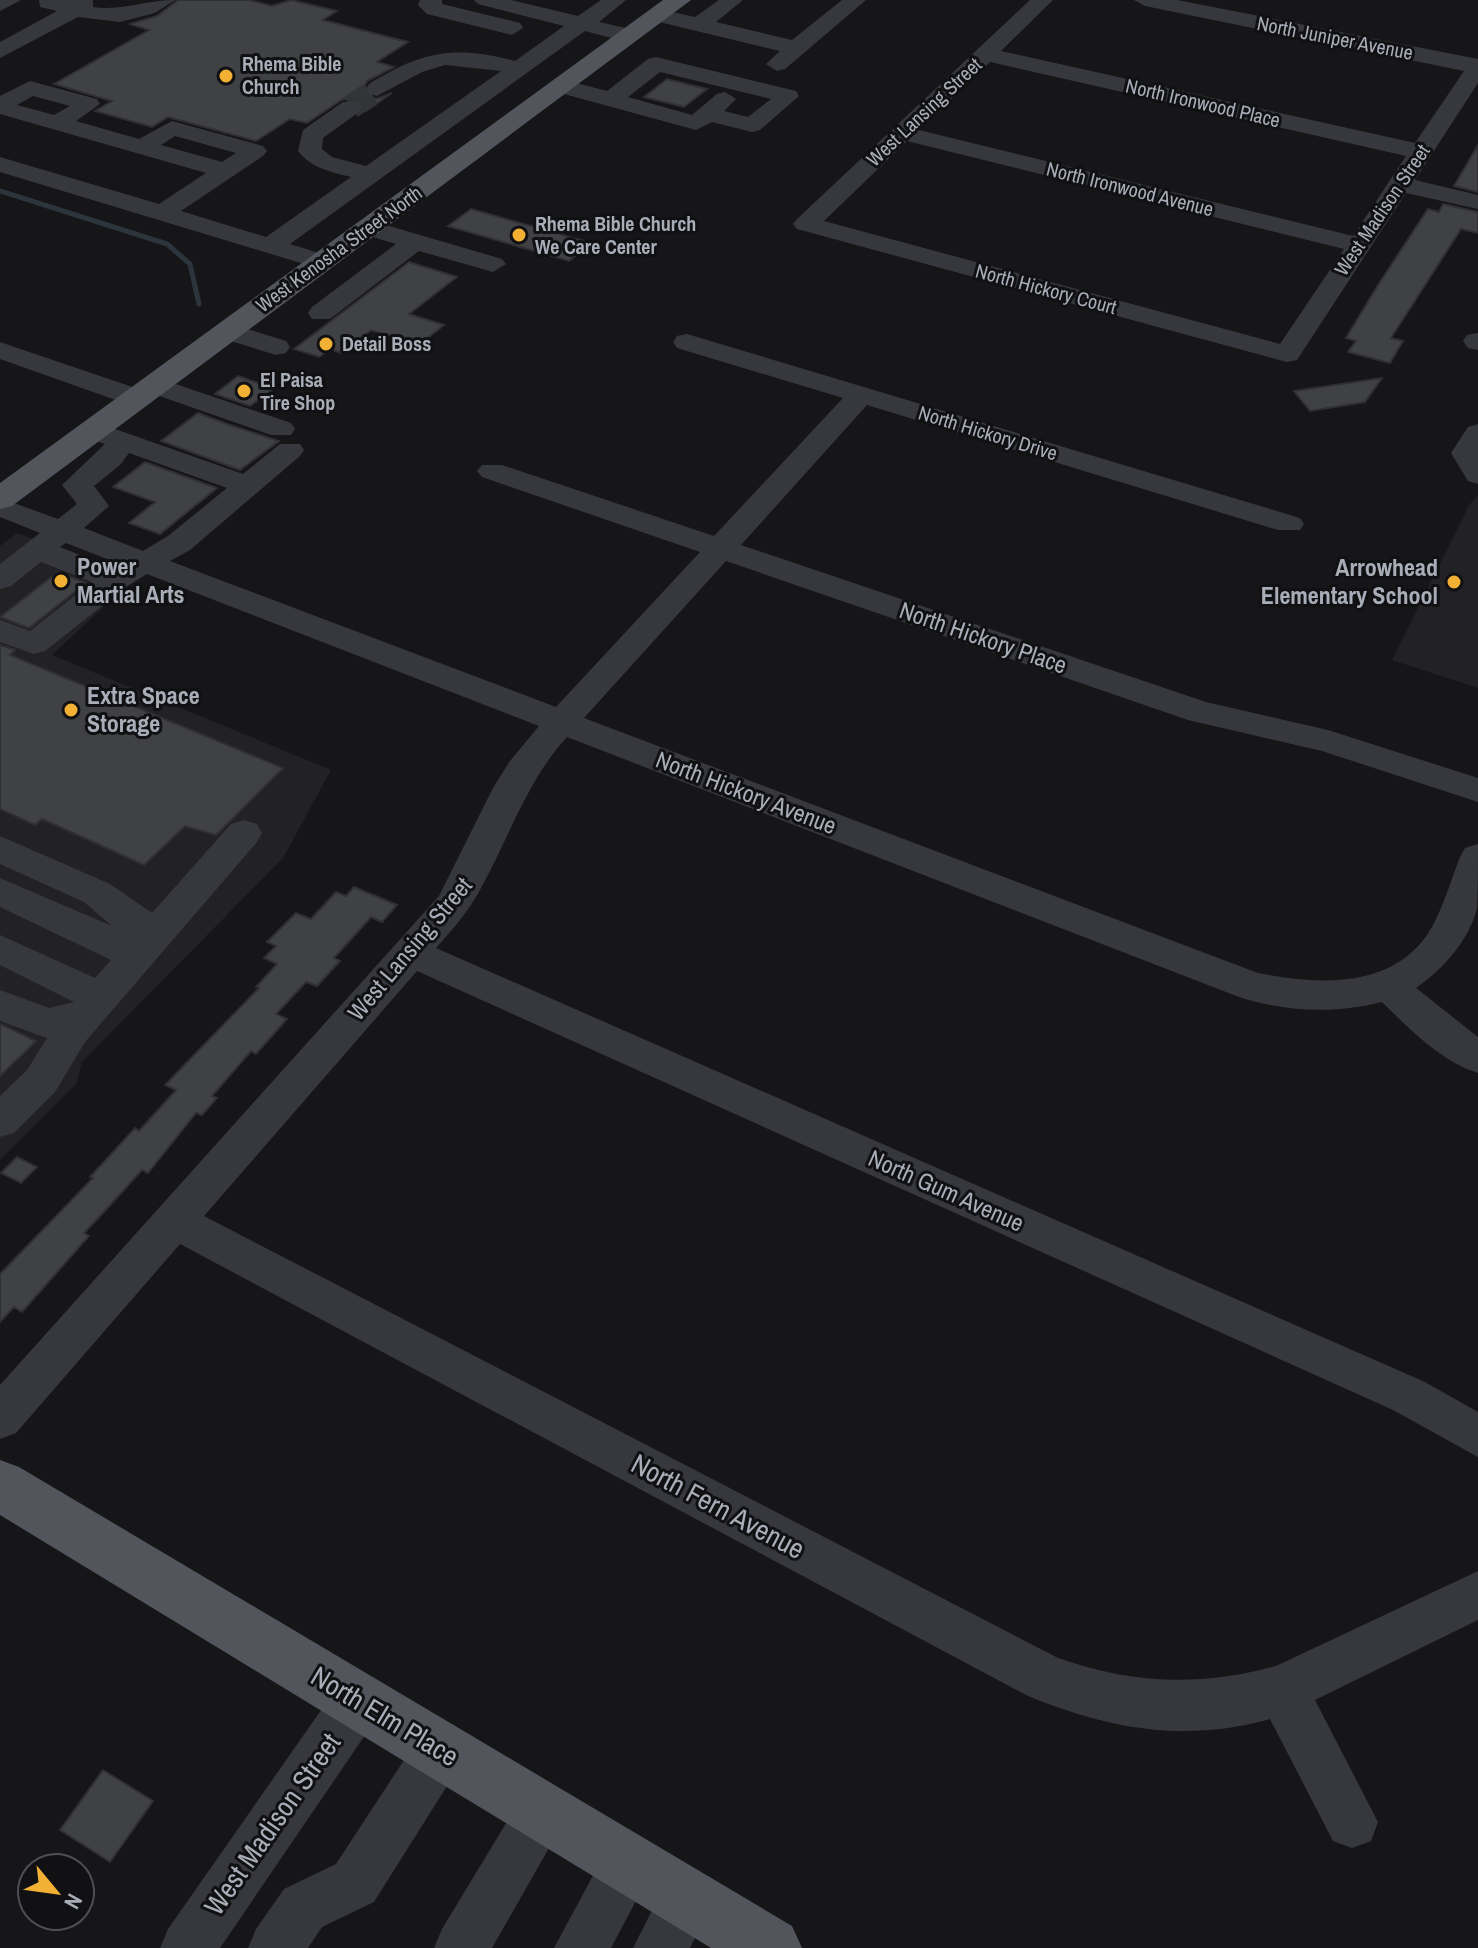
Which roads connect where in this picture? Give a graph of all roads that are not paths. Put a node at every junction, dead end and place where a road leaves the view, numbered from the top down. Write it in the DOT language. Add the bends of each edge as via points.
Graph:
graph roads {
  1 [pos="10,0"];
  2 [pos="164,0"];
  3 [pos="431,0"];
  4 [pos="485,0"];
  5 [pos="732,0"];
  6 [pos="855,0"];
  7 [pos="1042,0"];
  8 [pos="1145,0"];
  9 [pos="50,1"];
  10 [pos="611,3"];
  11 [pos="0,5"];
  12 [pos="84,5"];
  13 [pos="669,8"];
  14 [pos="581,12"];
  15 [pos="699,25"];
  16 [pos="0,28"];
  17 [pos="631,36"];
  18 [pos="559,40"];
  19 [pos="796,48"];
  20 [pos="0,51"];
  21 [pos="985,54"];
  22 [pos="1478,67"];
  23 [pos="518,69"];
  24 [pos="765,73"];
  25 [pos="743,84"];
  26 [pos="561,86"];
  27 [pos="377,89"];
  28 [pos="610,100"];
  29 [pos="0,106"];
  30 [pos="351,107"];
  31 [pos="708,114"];
  32 [pos="57,123"];
  33 [pos="902,133"];
  34 [pos="109,138"];
  35 [pos="141,148"];
  36 [pos="1421,152"];
  37 [pos="0,164"];
  38 [pos="225,171"];
  39 [pos="369,175"];
  40 [pos="45,178"];
  41 [pos="1400,184"];
  42 [pos="161,186"];
  43 [pos="190,195"];
  44 [pos="1478,202"];
  45 [pos="162,213"];
  46 [pos="806,224"];
  47 [pos="369,228"];
  48 [pos="416,241"];
  49 [pos="1359,245"];
  50 [pos="270,246"];
  51 [pos="493,264"];
  52 [pos="318,265"];
  53 [pos="361,283"];
  54 [pos="321,313"];
  55 [pos="228,331"];
  56 [pos="687,342"];
  57 [pos="276,347"];
  58 [pos="0,350"];
  59 [pos="1287,354"];
  60 [pos="146,392"];
  61 [pos="861,395"];
  62 [pos="1478,433"];
  63 [pos="108,435"];
  64 [pos="492,471"];
  65 [pos="1478,475"];
  66 [pos="246,485"];
  67 [pos="2,497"];
  68 [pos="1289,524"];
  69 [pos="721,549"];
  70 [pos="33,550"];
  71 [pos="155,558"];
  72 [pos="115,580"];
  73 [pos="0,630"];
  74 [pos="562,722"];
  75 [pos="1478,790"];
  76 [pos="244,833"];
  77 [pos="0,849"];
  78 [pos="1478,857"];
  79 [pos="0,891"];
  80 [pos="149,945"];
  81 [pos="0,949"];
  82 [pos="411,953"];
  83 [pos="1389,984"];
  84 [pos="0,1005"];
  85 [pos="91,1008"];
  86 [pos="1478,1058"];
  87 [pos="0,1121"];
  88 [pos="175,1221"];
  89 [pos="0,1418"];
  90 [pos="1478,1436"];
  91 [pos="0,1485"];
  92 [pos="1478,1595"];
  93 [pos="1282,1690"];
  94 [pos="358,1701"];
  95 [pos="441,1749"];
  96 [pos="544,1811"];
  97 [pos="1352,1822"];
  98 [pos="629,1863"];
  99 [pos="687,1898"];
  100 [pos="187,1948"];
  101 [pos="275,1948"];
  102 [pos="461,1948"];
  103 [pos="581,1948"];
  104 [pos="660,1948"];
  105 [pos="770,1948"];
  1 -- 11 [label="street"];
  2 -- 12 [label="street" via="120,18"];
  3 -- 18 [label="street" via="435,9"];
  4 -- 14 [label="street"];
  5 -- 15 [label="street"];
  6 -- 19 [label="street"];
  7 -- 21 [label="street, West Lansing Street"];
  8 -- 22 [label="street, North Juniper Avenue"];
  9 -- 12 [label="street"];
  9 -- 16 [label="street"];
  10 -- 14 [label="street"];
  12 -- 20 [label="street"];
  13 -- 15 [label="street"];
  13 -- 17 [label="main road, West Kenosha Street North"];
  14 -- 17 [label="street"];
  14 -- 18 [label="street"];
  15 -- 19 [label="street"];
  17 -- 26 [label="main road, West Kenosha Street North"];
  18 -- 23 [label="street"];
  19 -- 24 [label="street"];
  21 -- 33 [label="street, West Lansing Street"];
  21 -- 36 [label="street, North Ironwood Place"];
  22 -- 36 [label="street, West Madison Street"];
  23 -- 27 [label="street" via="449,57 412,66"];
  23 -- 39 [label="street"];
  25 -- 28 [label="street" via="656,64"];
  25 -- 31 [label="street"];
  25 -- 31 [label="street" via="788,96 752,125"];
  26 -- 28 [label="street"];
  26 -- 47 [label="main road, West Kenosha Street North"];
  28 -- 31 [label="street" via="696,123"];
  29 -- 32 [label="street"];
  29 -- 32 [label="street" via="30,88 89,104"];
  30 -- 39 [label="street" via="311,135 310,151 324,162"];
  32 -- 34 [label="street"];
  33 -- 46 [label="street, West Lansing Street"];
  33 -- 49 [label="street, North Ironwood Avenue"];
  34 -- 35 [label="street"];
  34 -- 40 [label="street"];
  35 -- 38 [label="street"];
  35 -- 38 [label="street" via="172,128 255,151"];
  36 -- 41 [label="street, West Madison Street"];
  37 -- 40 [label="street"];
  38 -- 43 [label="street"];
  39 -- 50 [label="street"];
  40 -- 45 [label="street"];
  41 -- 44 [label="street"];
  41 -- 49 [label="street, West Madison Street"];
  42 -- 43 [label="street"];
  43 -- 45 [label="street"];
  45 -- 50 [label="street"];
  46 -- 59 [label="street, North Hickory Court"];
  47 -- 48 [label="street"];
  47 -- 52 [label="main road, West Kenosha Street North"];
  48 -- 51 [label="street"];
  48 -- 53 [label="street"];
  49 -- 59 [label="street, West Madison Street"];
  50 -- 52 [label="street"];
  52 -- 53 [label="street"];
  52 -- 55 [label="main road, West Kenosha Street North"];
  53 -- 54 [label="street"];
  55 -- 57 [label="street"];
  55 -- 60 [label="main road, West Kenosha Street North"];
  56 -- 61 [label="street, North Hickory Drive"];
  58 -- 60 [label="street"];
  60 -- 63 [label="main road, West Kenosha Street North"];
  60 -- 66 [label="street" via="286,440"];
  61 -- 68 [label="street, North Hickory Drive"];
  61 -- 69 [label="street, West Lansing Street"];
  62 -- 65 [label="street" via="1466,453"];
  63 -- 66 [label="street"];
  63 -- 67 [label="main road, West Kenosha Street North"];
  63 -- 70 [label="street" via="110,459 77,485 94,506"];
  64 -- 69 [label="street, North Hickory Place"];
  66 -- 71 [label="street"];
  67 -- 70 [label="street, North Hickory Avenue"];
  69 -- 74 [label="street, West Lansing Street"];
  69 -- 75 [label="street, North Hickory Place" via="1200,712 1328,741"];
  70 -- 71 [label="street, North Hickory Avenue"];
  70 -- 72 [label="street"];
  71 -- 72 [label="street"];
  71 -- 74 [label="street, North Hickory Avenue"];
  72 -- 73 [label="street" via="34,644"];
  74 -- 82 [label="street, West Lansing Street" via="513,782 463,890"];
  74 -- 83 [label="street, North Hickory Avenue" via="1223,978 1319,997 1355,995"];
  76 -- 80 [label="street"];
  77 -- 80 [label="street" via="97,893"];
  78 -- 83 [label="street" via="1442,941 1417,968"];
  79 -- 80 [label="street"];
  80 -- 85 [label="street"];
  81 -- 85 [label="street"];
  82 -- 88 [label="street, West Lansing Street"];
  82 -- 90 [label="street, North Gum Avenue" via="1409,1396"];
  83 -- 86 [label="street" via="1425,1020"];
  84 -- 85 [label="street" via="48,1023"];
  85 -- 87 [label="street" via="41,1081"];
  88 -- 89 [label="street, West Lansing Street"];
  88 -- 93 [label="street, North Fern Avenue" via="1046,1678 1103,1699 1168,1709 1218,1708"];
  91 -- 94 [label="main road, North Elm Place"];
  92 -- 93 [label="street, North Fern Avenue"];
  93 -- 97 [label="street"];
  94 -- 95 [label="main road, North Elm Place"];
  94 -- 100 [label="street, West Madison Street"];
  95 -- 96 [label="main road, North Elm Place"];
  95 -- 101 [label="street" via="355,1883 303,1908"];
  96 -- 98 [label="main road, North Elm Place"];
  96 -- 102 [label="street"];
  98 -- 99 [label="main road, North Elm Place"];
  98 -- 103 [label="street"];
  99 -- 104 [label="street"];
  99 -- 105 [label="main road, North Elm Place"];
}
